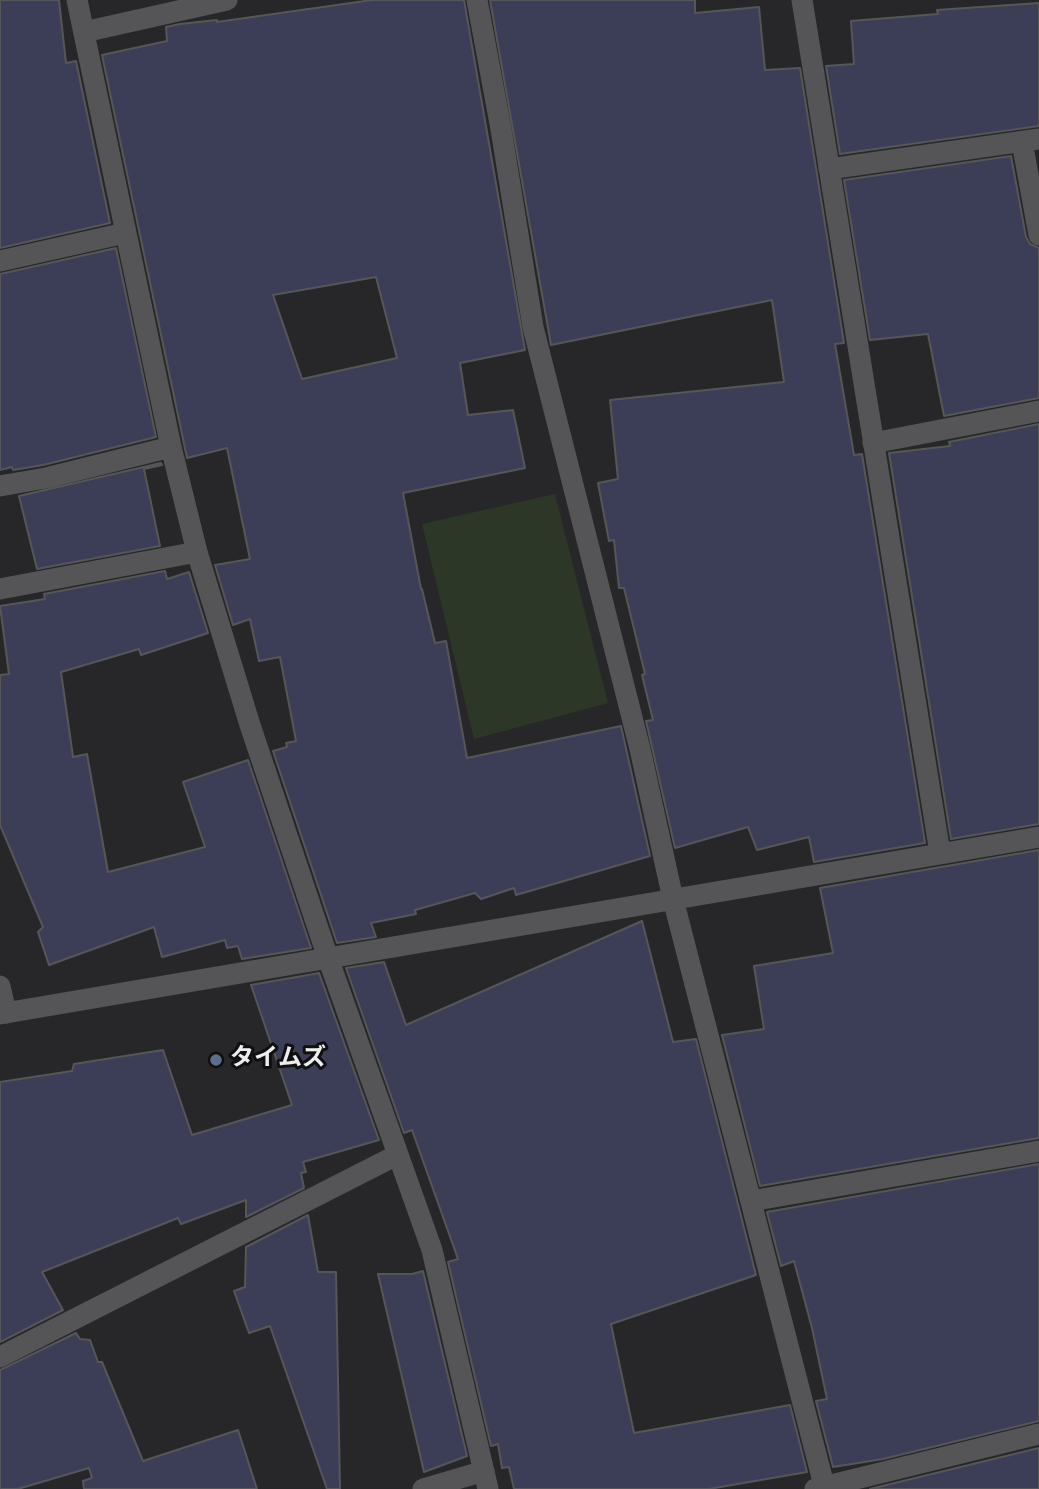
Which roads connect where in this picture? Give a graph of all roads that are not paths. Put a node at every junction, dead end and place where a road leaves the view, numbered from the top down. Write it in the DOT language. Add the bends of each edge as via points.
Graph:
graph roads {
  1 [pos="77,0"];
  2 [pos="227,0"];
  3 [pos="477,0"];
  4 [pos="802,0"];
  5 [pos="84,32"];
  6 [pos="1030,140"];
  7 [pos="829,169"];
  8 [pos="125,233"];
  9 [pos="1039,235"];
  10 [pos="0,261"];
  11 [pos="1039,411"];
  12 [pos="873,443"];
  13 [pos="171,447"];
  14 [pos="0,486"];
  15 [pos="197,552"];
  16 [pos="0,589"];
  17 [pos="1039,837"];
  18 [pos="940,853"];
  19 [pos="673,899"];
  20 [pos="328,958"];
  21 [pos="0,986"];
  22 [pos="3,1014"];
  23 [pos="1039,1151"];
  24 [pos="397,1155"];
  25 [pos="751,1201"];
  26 [pos="0,1357"];
  27 [pos="1039,1434"];
  28 [pos="486,1480"];
  29 [pos="821,1488"];
  30 [pos="423,1489"];
  1 -- 5 [label="street"];
  2 -- 5 [label="street"];
  3 -- 19 [label="street" via="533,327 640,749"];
  4 -- 7 [label="street"];
  5 -- 8 [label="street"];
  6 -- 7 [label="street"];
  6 -- 9 [label="street"];
  7 -- 12 [label="street"];
  8 -- 10 [label="street"];
  8 -- 13 [label="street"];
  11 -- 12 [label="street"];
  12 -- 18 [label="street"];
  13 -- 14 [label="street"];
  13 -- 15 [label="street"];
  15 -- 16 [label="street"];
  15 -- 20 [label="street"];
  17 -- 18 [label="street"];
  18 -- 19 [label="street"];
  19 -- 20 [label="street"];
  19 -- 25 [label="street"];
  20 -- 22 [label="street"];
  20 -- 24 [label="street"];
  21 -- 22 [label="street"];
  23 -- 25 [label="street"];
  24 -- 26 [label="street"];
  24 -- 28 [label="street" via="432,1250"];
  25 -- 29 [label="street"];
  27 -- 29 [label="street"];
  28 -- 30 [label="street"];
}
